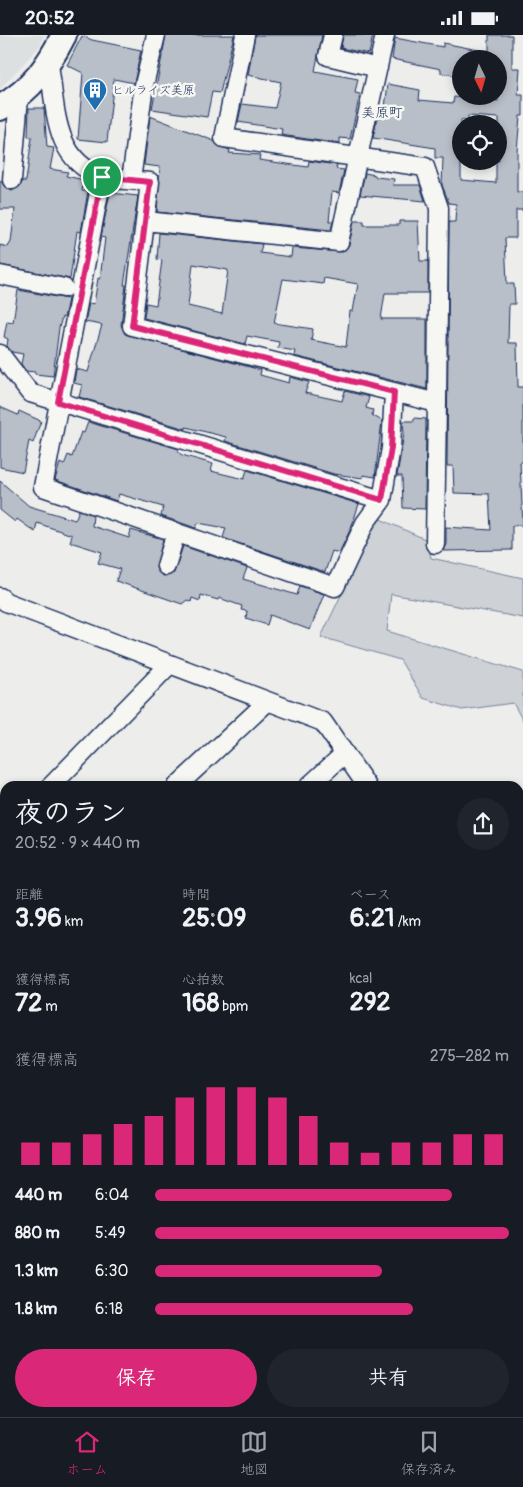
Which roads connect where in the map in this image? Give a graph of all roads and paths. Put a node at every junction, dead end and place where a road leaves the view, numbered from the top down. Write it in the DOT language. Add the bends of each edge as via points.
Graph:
graph roads {
  1 [pos="64,35"];
  2 [pos="156,35"];
  3 [pos="245,35"];
  4 [pos="333,35"];
  5 [pos="385,35"];
  6 [pos="48,65"];
  7 [pos="378,69"];
  8 [pos="10,102"];
  9 [pos="358,158"];
  10 [pos="102,177"];
  11 [pos="12,180"];
  12 [pos="131,180"];
  13 [pos="146,221"];
  14 [pos="0,275"];
  15 [pos="64,288"];
  16 [pos="0,354"];
  17 [pos="394,392"];
  18 [pos="58,402"];
  19 [pos="437,403"];
  20 [pos="382,500"];
  21 [pos="176,532"];
  22 [pos="435,544"];
  23 [pos="166,566"];
  24 [pos="2,602"];
  25 [pos="169,665"];
  26 [pos="267,703"];
  27 [pos="344,754"];
  28 [pos="57,781"];
  29 [pos="182,781"];
  30 [pos="314,781"];
  31 [pos="363,781"];
  1 -- 6 [label="street"];
  2 -- 12 [label="street" via="144,85"];
  3 -- 9 [label="street" via="224,138"];
  4 -- 7 [label="street" via="328,56"];
  5 -- 7 [label="street"];
  6 -- 8 [label="street"];
  6 -- 10 [label="street" via="62,141 80,165"];
  7 -- 9 [label="street"];
  8 -- 11 [label="street"];
  9 -- 13 [label="street" via="339,242"];
  9 -- 19 [label="street" via="425,167 439,207"];
  10 -- 12 [label="street"];
  10 -- 18 [label="street"];
  12 -- 13 [label="street" via="150,182"];
  13 -- 17 [label="street" via="132,326"];
  14 -- 15 [label="street"];
  16 -- 18 [label="street" via="30,393"];
  17 -- 19 [label="street"];
  17 -- 20 [label="street" via="391,448"];
  18 -- 20 [label="street"];
  18 -- 21 [label="street" via="44,487"];
  19 -- 22 [label="street"];
  20 -- 21 [label="street" via="365,523 335,587"];
  21 -- 23 [label="street"];
  24 -- 25 [label="street"];
  25 -- 26 [label="street"];
  25 -- 28 [label="street"];
  26 -- 27 [label="street" via="323,722"];
  26 -- 29 [label="street"];
  27 -- 30 [label="street"];
  27 -- 31 [label="street"];
}
